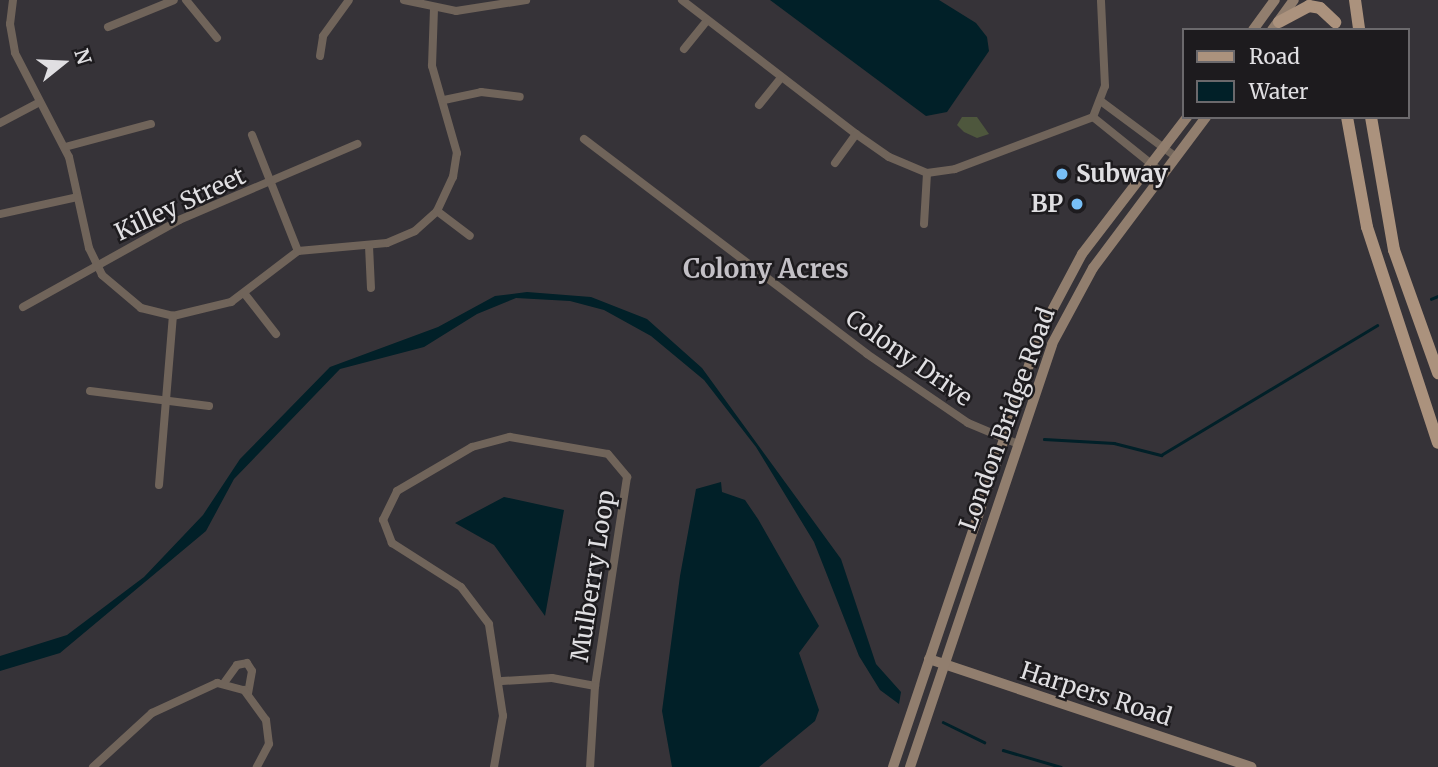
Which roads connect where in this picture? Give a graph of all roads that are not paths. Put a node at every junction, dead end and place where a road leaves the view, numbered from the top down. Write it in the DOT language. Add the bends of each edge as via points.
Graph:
graph roads {
  1 [pos="13,0"];
  2 [pos="174,0"];
  3 [pos="186,0"];
  4 [pos="349,0"];
  5 [pos="404,0"];
  6 [pos="526,0"];
  7 [pos="682,0"];
  8 [pos="1101,0"];
  9 [pos="1275,0"];
  10 [pos="1294,0"];
  11 [pos="1332,0"];
  12 [pos="1354,0"];
  13 [pos="434,9"];
  14 [pos="706,22"];
  15 [pos="1275,26"];
  16 [pos="1335,26"];
  17 [pos="108,27"];
  18 [pos="1254,28"];
  19 [pos="1359,28"];
  20 [pos="10,31"];
  21 [pos="0,32"];
  22 [pos="217,38"];
  23 [pos="684,49"];
  24 [pos="320,56"];
  25 [pos="781,78"];
  26 [pos="520,97"];
  27 [pos="444,100"];
  28 [pos="40,102"];
  29 [pos="1102,102"];
  30 [pos="759,105"];
  31 [pos="1093,117"];
  32 [pos="1185,119"];
  33 [pos="1204,119"];
  34 [pos="1348,119"];
  35 [pos="1371,119"];
  36 [pos="0,123"];
  37 [pos="151,124"];
  38 [pos="252,135"];
  39 [pos="856,135"];
  40 [pos="584,139"];
  41 [pos="357,144"];
  42 [pos="65,148"];
  43 [pos="1163,148"];
  44 [pos="1175,157"];
  45 [pos="835,163"];
  46 [pos="1151,164"];
  47 [pos="927,173"];
  48 [pos="1164,174"];
  49 [pos="271,183"];
  50 [pos="77,197"];
  51 [pos="437,211"];
  52 [pos="0,214"];
  53 [pos="924,224"];
  54 [pos="470,236"];
  55 [pos="369,246"];
  56 [pos="298,251"];
  57 [pos="97,267"];
  58 [pos="371,288"];
  59 [pos="244,293"];
  60 [pos="23,307"];
  61 [pos="173,316"];
  62 [pos="276,334"];
  63 [pos="1438,373"];
  64 [pos="90,391"];
  65 [pos="165,399"];
  66 [pos="209,406"];
  67 [pos="1002,437"];
  68 [pos="1438,443"];
  69 [pos="1017,444"];
  70 [pos="159,485"];
  71 [pos="929,659"];
  72 [pos="943,665"];
  73 [pos="502,681"];
  74 [pos="224,683"];
  75 [pos="595,687"];
  76 [pos="248,693"];
  77 [pos="93,767"];
  78 [pos="257,767"];
  79 [pos="494,767"];
  80 [pos="590,767"];
  81 [pos="892,767"];
  82 [pos="910,767"];
  83 [pos="1251,767"];
  1 -- 20 [label="street"];
  2 -- 17 [label="street"];
  3 -- 22 [label="street"];
  4 -- 24 [label="street" via="323,36"];
  5 -- 13 [label="street"];
  6 -- 13 [label="street" via="477,11"];
  7 -- 14 [label="street"];
  8 -- 29 [label="street"];
  9 -- 18 [label="main road"];
  10 -- 15 [label="main road"];
  11 -- 16 [label="main road"];
  12 -- 19 [label="main road"];
  13 -- 27 [label="street" via="431,51"];
  14 -- 23 [label="street"];
  14 -- 25 [label="street"];
  15 -- 16 [label="main road" via="1309,6 1320,8"];
  20 -- 21 [label="street"];
  20 -- 28 [label="street" via="21,69"];
  25 -- 30 [label="street"];
  25 -- 39 [label="street"];
  26 -- 27 [label="street" via="481,92"];
  27 -- 51 [label="street" via="457,153 453,177"];
  28 -- 36 [label="street"];
  28 -- 42 [label="street"];
  29 -- 31 [label="street"];
  29 -- 43 [label="street"];
  31 -- 46 [label="street"];
  31 -- 47 [label="street" via="955,169"];
  32 -- 43 [label="main road, London Bridge Road"];
  33 -- 44 [label="main road, London Bridge Road"];
  34 -- 68 [label="main road" via="1370,239"];
  35 -- 63 [label="main road" via="1394,250"];
  37 -- 42 [label="street" via="129,125"];
  38 -- 49 [label="street"];
  39 -- 45 [label="street"];
  39 -- 47 [label="street" via="888,157"];
  40 -- 67 [label="street, Colony Drive" via="867,354 968,424"];
  41 -- 49 [label="street, Killey Street"];
  42 -- 50 [label="street"];
  43 -- 44 [label="street"];
  43 -- 46 [label="main road, London Bridge Road"];
  44 -- 48 [label="main road, London Bridge Road"];
  46 -- 48 [label="street"];
  46 -- 67 [label="main road, London Bridge Road" via="1064,286 1030,355"];
  47 -- 53 [label="street"];
  48 -- 69 [label="main road, London Bridge Road" via="1073,301"];
  49 -- 56 [label="street"];
  49 -- 57 [label="street, Killey Street" via="179,220"];
  50 -- 52 [label="street"];
  50 -- 57 [label="street"];
  51 -- 54 [label="street"];
  51 -- 55 [label="street" via="406,235"];
  55 -- 56 [label="street"];
  55 -- 58 [label="street"];
  56 -- 59 [label="street"];
  57 -- 60 [label="street, Killey Street"];
  57 -- 61 [label="street" via="122,298"];
  59 -- 61 [label="street" via="202,314"];
  59 -- 62 [label="street"];
  61 -- 65 [label="street"];
  64 -- 65 [label="street"];
  65 -- 66 [label="street"];
  65 -- 70 [label="street"];
  67 -- 69 [label="street, Colony Drive"];
  67 -- 71 [label="main road, London Bridge Road"];
  69 -- 72 [label="main road, London Bridge Road"];
  71 -- 72 [label="main road, Harpers Road"];
  71 -- 81 [label="main road, London Bridge Road"];
  72 -- 82 [label="main road, London Bridge Road"];
  72 -- 83 [label="main road, Harpers Road"];
  73 -- 75 [label="street" via="552,678"];
  73 -- 75 [label="street, Mulberry Loop" via="493,637 477,604 393,543 383,517 397,491 472,447 520,438 608,454 627,477"];
  73 -- 79 [label="street, Mulberry Loop" via="503,716"];
  74 -- 76 [label="street"];
  74 -- 76 [label="street" via="237,665 247,663 252,671"];
  74 -- 77 [label="street" via="189,692 152,713"];
  75 -- 80 [label="street, Mulberry Loop"];
  76 -- 78 [label="street" via="268,728 267,751"];
}
